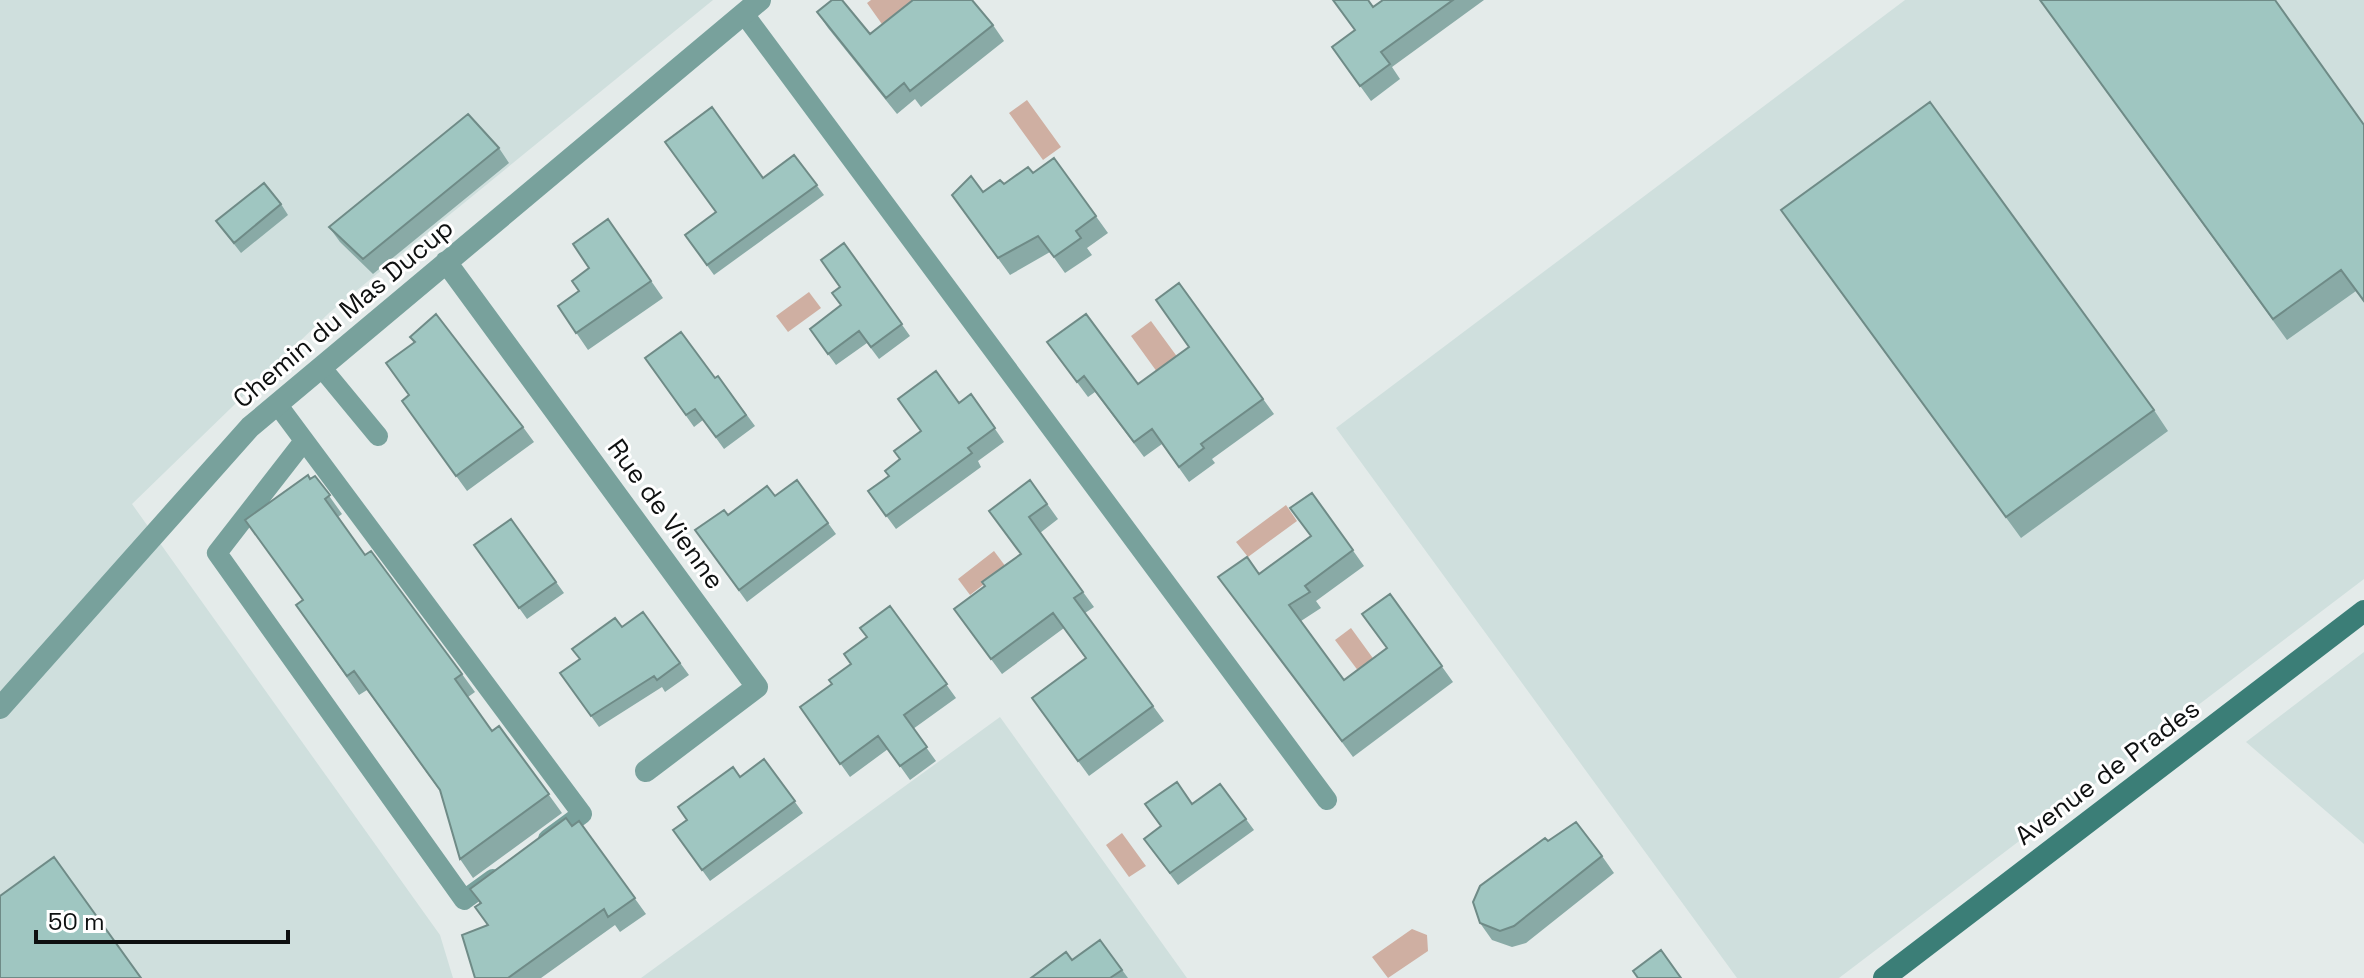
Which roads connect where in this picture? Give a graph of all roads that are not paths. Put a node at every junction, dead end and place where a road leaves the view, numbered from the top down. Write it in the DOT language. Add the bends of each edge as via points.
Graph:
graph roads {
  1 [pos="752,7"];
  2 [pos="446,262"];
  3 [pos="321,367"];
  4 [pos="277,404"];
  5 [pos="378,436"];
  6 [pos="304,441"];
  7 [pos="2364,611"];
  8 [pos="0,708"];
  9 [pos="646,771"];
  10 [pos="1327,800"];
  11 [pos="535,848"];
  12 [pos="511,866"];
  13 [pos="1884,978"];
  1 -- 2 [label="street, Chemin du Mas Ducup"];
  1 -- 10 [label="lane"];
  2 -- 3 [label="street, Chemin du Mas Ducup"];
  2 -- 9 [label="street, Rue de Vienne" via="757,687"];
  3 -- 4 [label="street, Chemin du Mas Ducup"];
  3 -- 5 [label="lane"];
  4 -- 6 [label="lane"];
  4 -- 8 [label="street, Chemin du Mas Ducup" via="250,427"];
  6 -- 11 [label="lane" via="582,814"];
  6 -- 12 [label="lane" via="217,553 464,900"];
  7 -- 13 [label="main road, Avenue de Prades"];
}
